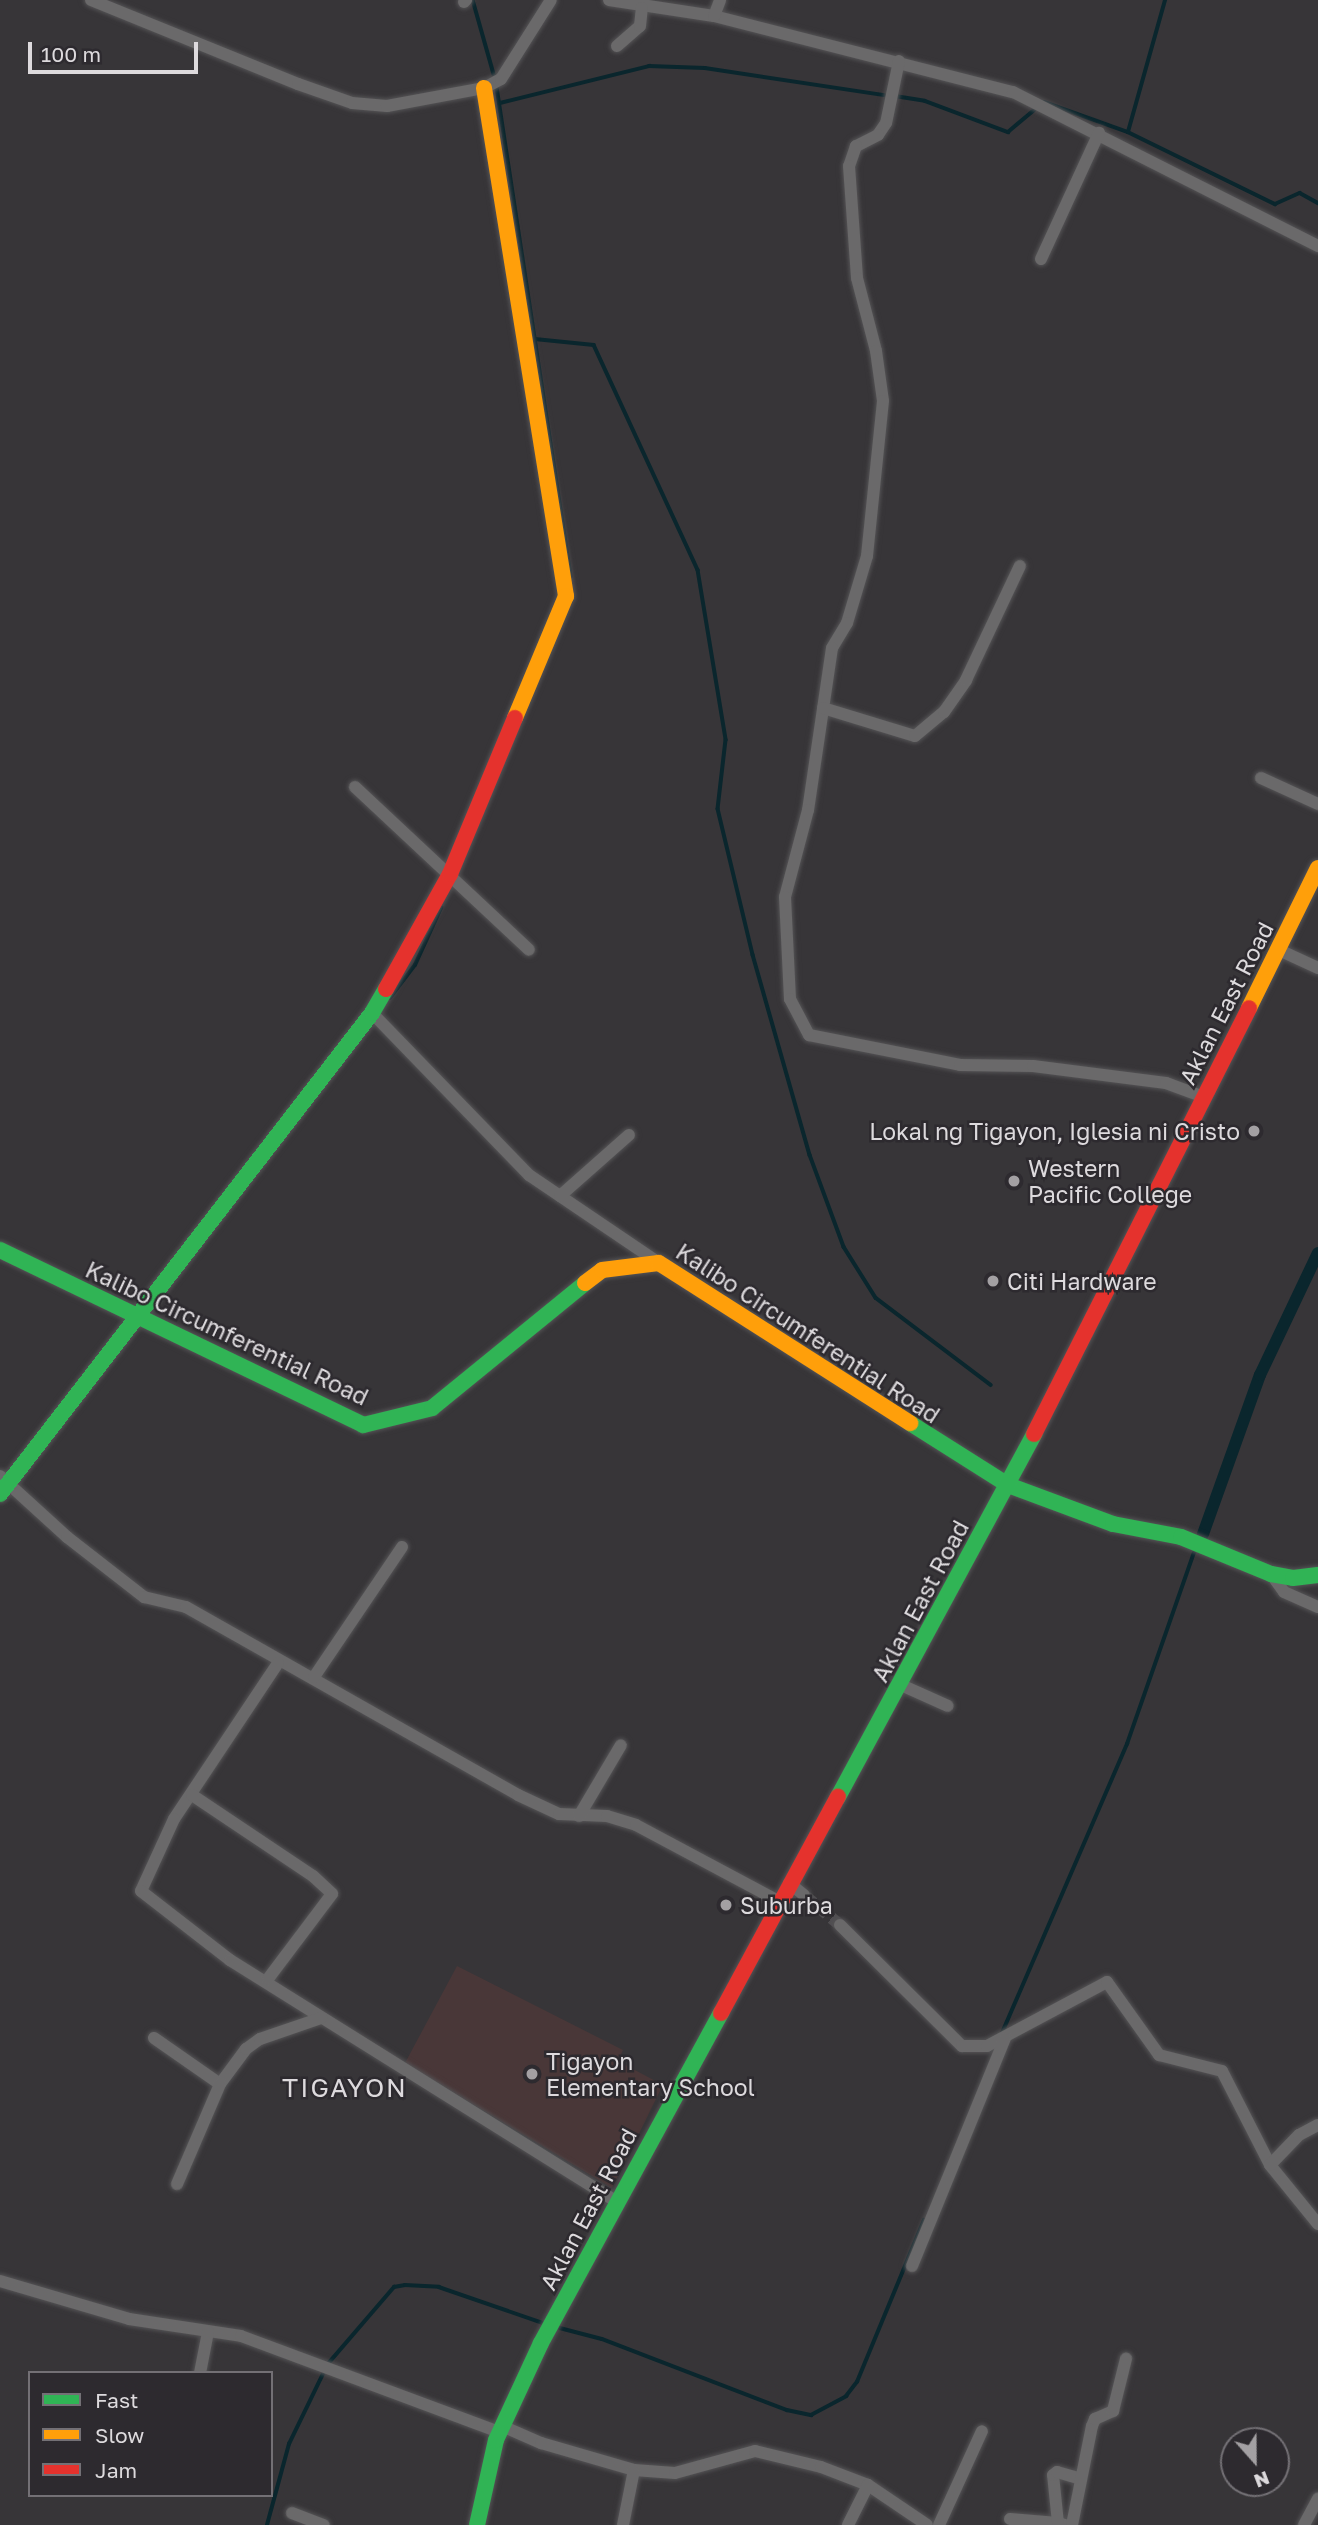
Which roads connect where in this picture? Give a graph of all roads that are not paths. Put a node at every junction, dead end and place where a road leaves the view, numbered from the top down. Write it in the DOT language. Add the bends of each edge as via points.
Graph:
graph roads {
  1 [pos="91,0"];
  2 [pos="609,0"];
  3 [pos="720,0"];
  4 [pos="546,1"];
  5 [pos="642,8"];
  6 [pos="714,16"];
  7 [pos="617,46"];
  8 [pos="899,61"];
  9 [pos="484,88"];
  10 [pos="1099,133"];
  11 [pos="1318,246"];
  12 [pos="1041,259"];
  13 [pos="1020,566"];
  14 [pos="823,708"];
  15 [pos="1261,778"];
  16 [pos="355,787"];
  17 [pos="1318,804"];
  18 [pos="1318,868"];
  19 [pos="450,874"];
  20 [pos="529,950"];
  21 [pos="1279,950"];
  22 [pos="1318,968"];
  23 [pos="372,1013"];
  24 [pos="1204,1097"];
  25 [pos="629,1135"];
  26 [pos="560,1196"];
  27 [pos="0,1251"];
  28 [pos="659,1263"];
  29 [pos="137,1317"];
  30 [pos="3,1484"];
  31 [pos="1008,1485"];
  32 [pos="402,1546"];
  33 [pos="1271,1574"];
  34 [pos="1318,1575"];
  35 [pos="1318,1606"];
  36 [pos="278,1662"];
  37 [pos="314,1677"];
  38 [pos="901,1685"];
  39 [pos="948,1706"];
  40 [pos="621,1745"];
  41 [pos="192,1795"];
  42 [pos="579,1816"];
  43 [pos="789,1883"];
  44 [pos="804,1895"];
  45 [pos="780,1902"];
  46 [pos="840,1925"];
  47 [pos="268,1979"];
  48 [pos="321,2018"];
  49 [pos="154,2038"];
  50 [pos="1005,2038"];
  51 [pos="220,2084"];
  52 [pos="1318,2125"];
  53 [pos="1269,2165"];
  54 [pos="177,2184"];
  55 [pos="617,2202"];
  56 [pos="1318,2224"];
  57 [pos="912,2266"];
  58 [pos="0,2281"];
  59 [pos="208,2332"];
  60 [pos="1126,2359"];
  61 [pos="200,2371"];
  62 [pos="501,2429"];
  63 [pos="982,2431"];
  64 [pos="634,2470"];
  65 [pos="1081,2479"];
  66 [pos="868,2485"];
  67 [pos="1318,2499"];
  68 [pos="292,2513"];
  69 [pos="1010,2519"];
  70 [pos="1061,2524"];
  71 [pos="324,2525"];
  72 [pos="477,2525"];
  73 [pos="623,2525"];
  74 [pos="848,2525"];
  75 [pos="927,2525"];
  76 [pos="939,2525"];
  77 [pos="1072,2525"];
  78 [pos="1304,2525"];
  1 -- 9 [label="street" via="352,103 387,106"];
  2 -- 5 [label="street"];
  3 -- 6 [label="street"];
  4 -- 9 [label="street" via="514,64 501,79"];
  5 -- 6 [label="street"];
  5 -- 7 [label="street" via="640,26"];
  6 -- 8 [label="street"];
  8 -- 10 [label="street" via="1013,92"];
  8 -- 14 [label="street" via="887,123 878,135 856,146 849,166 857,278 883,401 867,556 847,623 832,648"];
  9 -- 19 [label="main road" via="566,596"];
  10 -- 11 [label="street"];
  10 -- 12 [label="street"];
  13 -- 14 [label="street" via="966,680 944,712 915,736"];
  14 -- 24 [label="street" via="808,810 785,897 790,999 809,1035 960,1065 1033,1066 1166,1083"];
  15 -- 17 [label="street"];
  16 -- 19 [label="street"];
  18 -- 21 [label="main road, Aklan East Road"];
  19 -- 20 [label="street"];
  19 -- 23 [label="main road"];
  21 -- 22 [label="street"];
  21 -- 24 [label="main road, Aklan East Road"];
  23 -- 26 [label="street" via="529,1175"];
  23 -- 29 [label="main road"];
  24 -- 31 [label="main road, Aklan East Road"];
  25 -- 26 [label="street"];
  26 -- 28 [label="street"];
  27 -- 29 [label="main road, Kalibo Circumferential Road"];
  28 -- 29 [label="main road, Kalibo Circumferential Road" via="602,1270 432,1408 363,1425"];
  28 -- 31 [label="main road, Kalibo Circumferential Road"];
  29 -- 30 [label="main road"];
  30 -- 36 [label="street" via="134,1590 186,1607"];
  31 -- 33 [label="main road, Kalibo Circumferential Road" via="1113,1524 1181,1537"];
  31 -- 38 [label="main road, Aklan East Road"];
  32 -- 37 [label="street"];
  33 -- 34 [label="main road, Kalibo Circumferential Road" via="1293,1578"];
  33 -- 35 [label="street" via="1284,1592"];
  36 -- 37 [label="street"];
  36 -- 41 [label="street"];
  37 -- 42 [label="street" via="472,1772 559,1814"];
  38 -- 39 [label="street"];
  38 -- 43 [label="main road, Aklan East Road"];
  40 -- 42 [label="street"];
  41 -- 47 [label="street" via="174,1819 141,1891 230,1960"];
  41 -- 47 [label="street" via="313,1876 332,1894"];
  42 -- 45 [label="street" via="607,1816 636,1825"];
  43 -- 44 [label="street"];
  43 -- 45 [label="main road, Aklan East Road"];
  45 -- 55 [label="main road, Aklan East Road"];
  46 -- 50 [label="street" via="962,2046 987,2046"];
  47 -- 48 [label="street"];
  48 -- 51 [label="street" via="260,2039 246,2049"];
  48 -- 55 [label="street"];
  49 -- 51 [label="street"];
  50 -- 53 [label="street" via="1107,1982 1159,2055 1222,2071"];
  50 -- 57 [label="street"];
  51 -- 54 [label="street"];
  52 -- 53 [label="street"];
  53 -- 56 [label="street"];
  55 -- 62 [label="main road, Aklan East Road" via="541,2343"];
  58 -- 59 [label="street" via="128,2319"];
  59 -- 61 [label="street"];
  59 -- 62 [label="street" via="241,2336"];
  60 -- 65 [label="street" via="1113,2411 1095,2419"];
  62 -- 64 [label="street"];
  62 -- 72 [label="main road, Aklan East Road"];
  63 -- 76 [label="street"];
  64 -- 66 [label="street" via="675,2473 755,2451 821,2467"];
  64 -- 73 [label="street"];
  65 -- 70 [label="street" via="1057,2472 1053,2476"];
  65 -- 77 [label="street"];
  66 -- 74 [label="street"];
  66 -- 75 [label="street"];
  67 -- 78 [label="street"];
  68 -- 71 [label="street"];
  69 -- 70 [label="street"];
}
